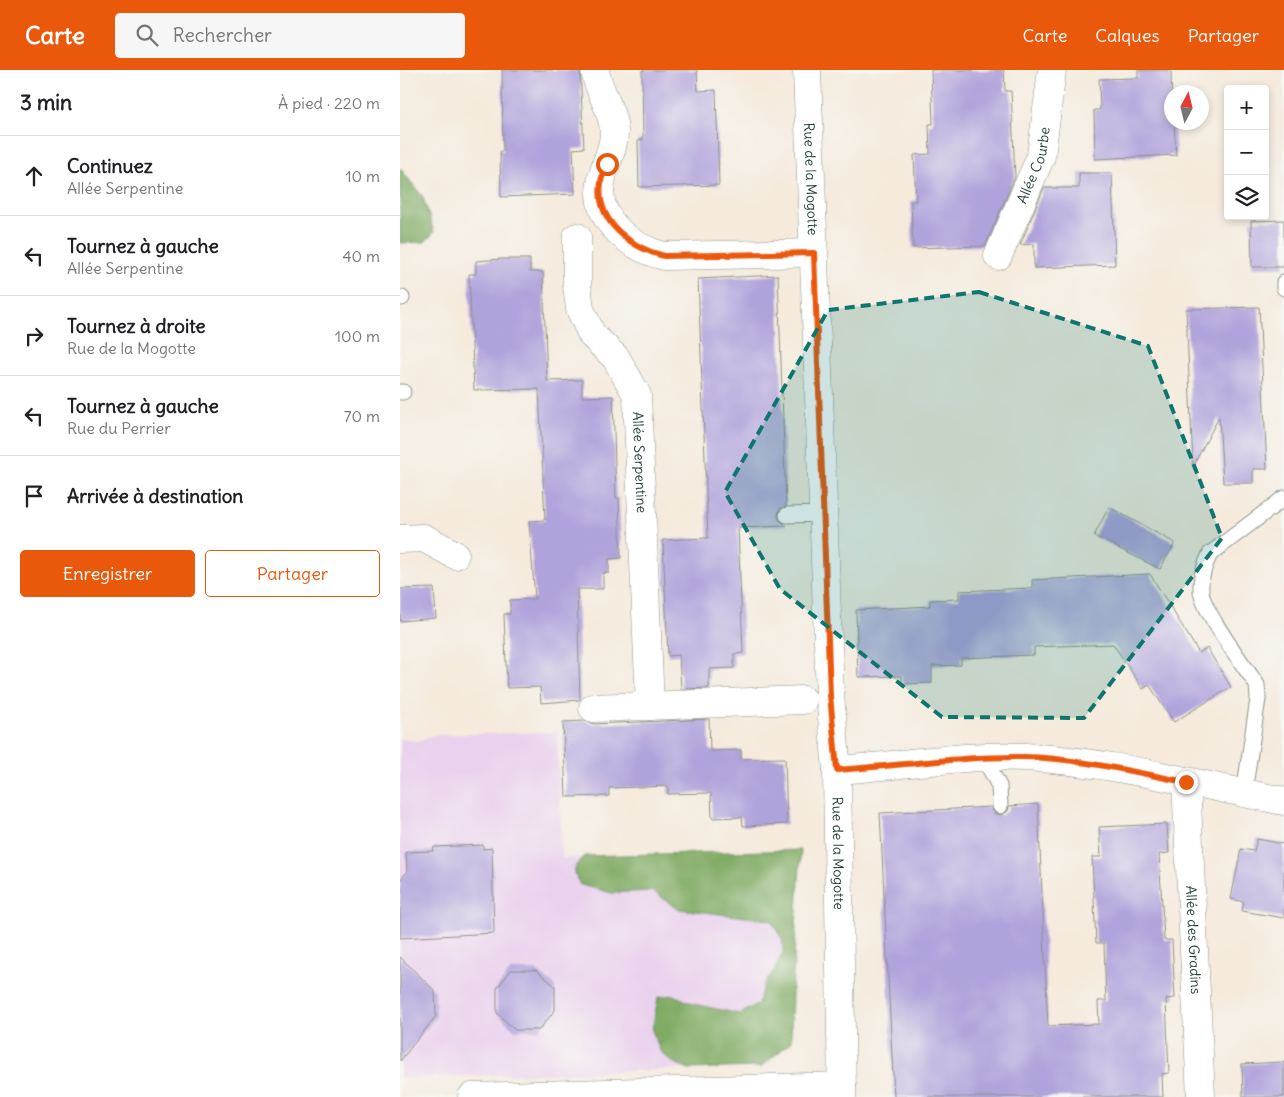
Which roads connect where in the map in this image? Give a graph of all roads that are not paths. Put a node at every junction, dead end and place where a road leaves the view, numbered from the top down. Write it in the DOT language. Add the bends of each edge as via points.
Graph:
graph roads {
  1 [pos="595,70"];
  2 [pos="807,70"];
  3 [pos="1052,70"];
  4 [pos="577,237"];
  5 [pos="814,253"];
  6 [pos="998,256"];
  7 [pos="1284,282"];
  8 [pos="1284,288"];
  9 [pos="1284,498"];
  10 [pos="786,514"];
  11 [pos="824,514"];
  12 [pos="400,539"];
  13 [pos="455,555"];
  14 [pos="803,700"];
  15 [pos="650,706"];
  16 [pos="594,708"];
  17 [pos="984,758"];
  18 [pos="837,770"];
  19 [pos="1186,782"];
  20 [pos="1244,793"];
  21 [pos="1284,801"];
  22 [pos="1000,806"];
  23 [pos="842,1092"];
  24 [pos="472,1097"];
  25 [pos="1201,1097"];
  1 -- 5 [label="street" via="596,82 610,108 614,133 600,183 601,195 610,223 631,242 648,252 664,256"];
  2 -- 5 [label="street, Rue de la Mogotte"];
  3 -- 6 [label="street, Allée Courbe" via="1041,156"];
  4 -- 15 [label="street, Allée Serpentine" via="580,309 592,335 616,358 637,395"];
  5 -- 11 [label="street, Rue de la Mogotte"];
  7 -- 8 [label="lane"];
  9 -- 20 [label="lane" via="1210,554 1201,579 1201,593 1208,609 1257,685 1258,699"];
  10 -- 11 [label="lane"];
  11 -- 18 [label="street, Rue de la Mogotte" via="830,695"];
  12 -- 13 [label="street" via="424,538"];
  14 -- 15 [label="street"];
  15 -- 16 [label="street"];
  17 -- 18 [label="street"];
  17 -- 19 [label="street" via="1057,760"];
  17 -- 22 [label="lane" via="999,786"];
  18 -- 23 [label="street, Rue de la Mogotte"];
  19 -- 20 [label="street"];
  19 -- 25 [label="street, Allée des Gradins"];
  20 -- 21 [label="street"];
  23 -- 24 [label="street" via="749,1088"];
}
